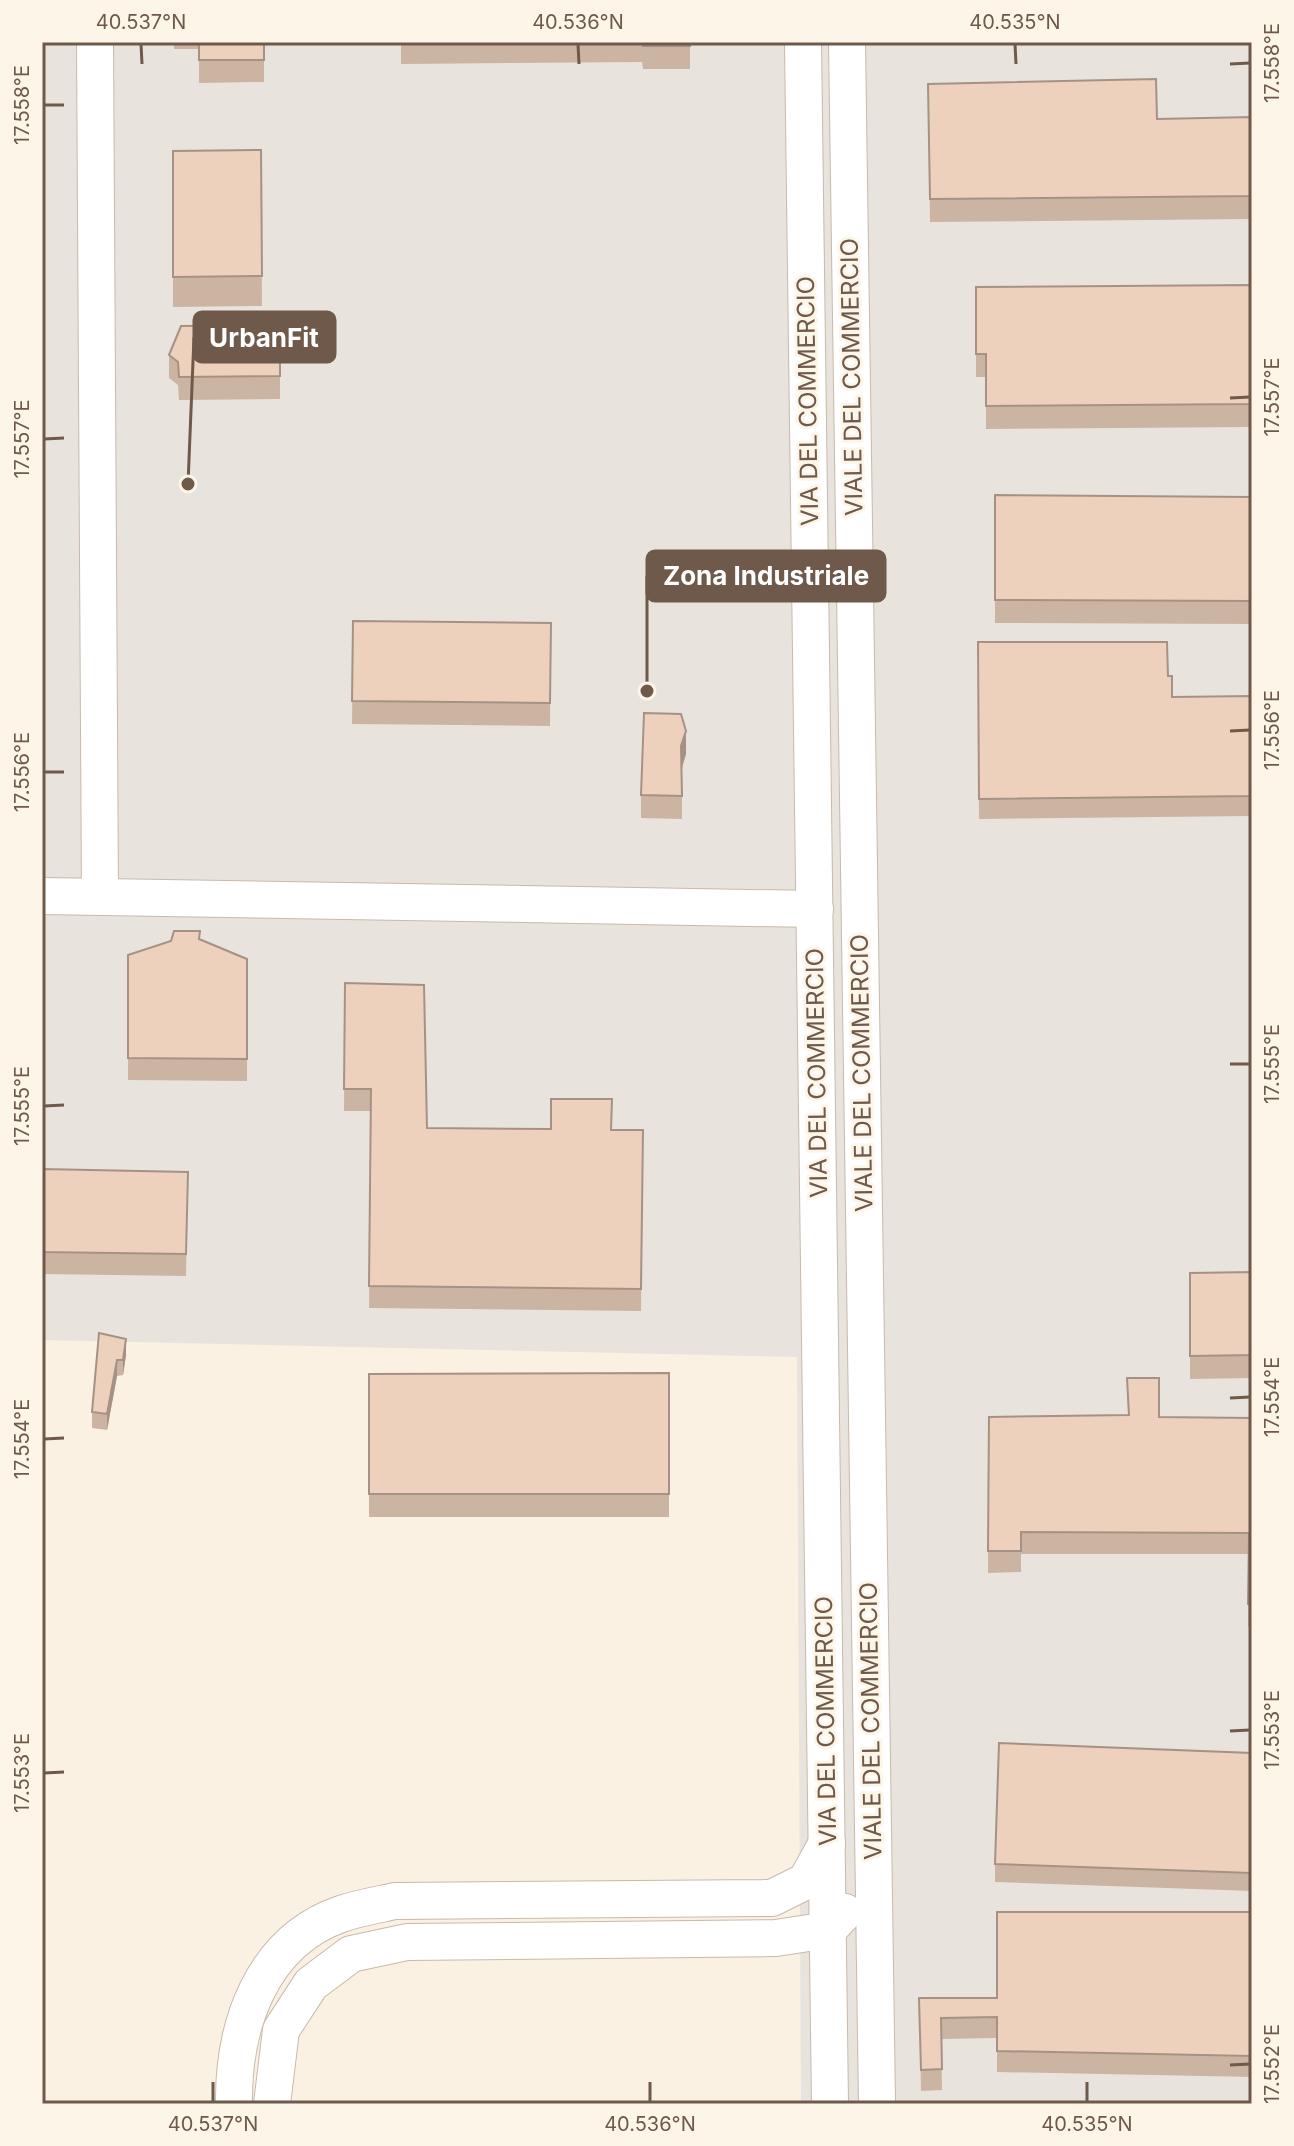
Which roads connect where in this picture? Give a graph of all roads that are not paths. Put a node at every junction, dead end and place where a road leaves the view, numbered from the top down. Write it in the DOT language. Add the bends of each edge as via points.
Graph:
graph roads {
  1 [pos="95,42"];
  2 [pos="803,42"];
  3 [pos="847,42"];
  4 [pos="42,896"];
  5 [pos="100,897"];
  6 [pos="815,909"];
  7 [pos="828,1841"];
  8 [pos="873,1882"];
  9 [pos="828,1930"];
  10 [pos="234,2104"];
  11 [pos="272,2104"];
  12 [pos="830,2104"];
  13 [pos="877,2104"];
  1 -- 5 [label="street"];
  2 -- 6 [label="street, VIA DEL COMMERCIO"];
  3 -- 8 [label="street, VIALE DEL COMMERCIO"];
  4 -- 5 [label="street"];
  5 -- 6 [label="street"];
  6 -- 7 [label="street, VIA DEL COMMERCIO"];
  7 -- 9 [label="street, VIA DEL COMMERCIO"];
  7 -- 10 [label="street" via="806,1881 772,1898 395,1901 340,1914 287,1944 250,1997 237,2046"];
  8 -- 9 [label="street"];
  8 -- 13 [label="street, VIALE DEL COMMERCIO"];
  9 -- 11 [label="street" via="776,1938 407,1942 351,1954 311,1984 281,2030"];
  9 -- 12 [label="street, VIA DEL COMMERCIO"];
}
